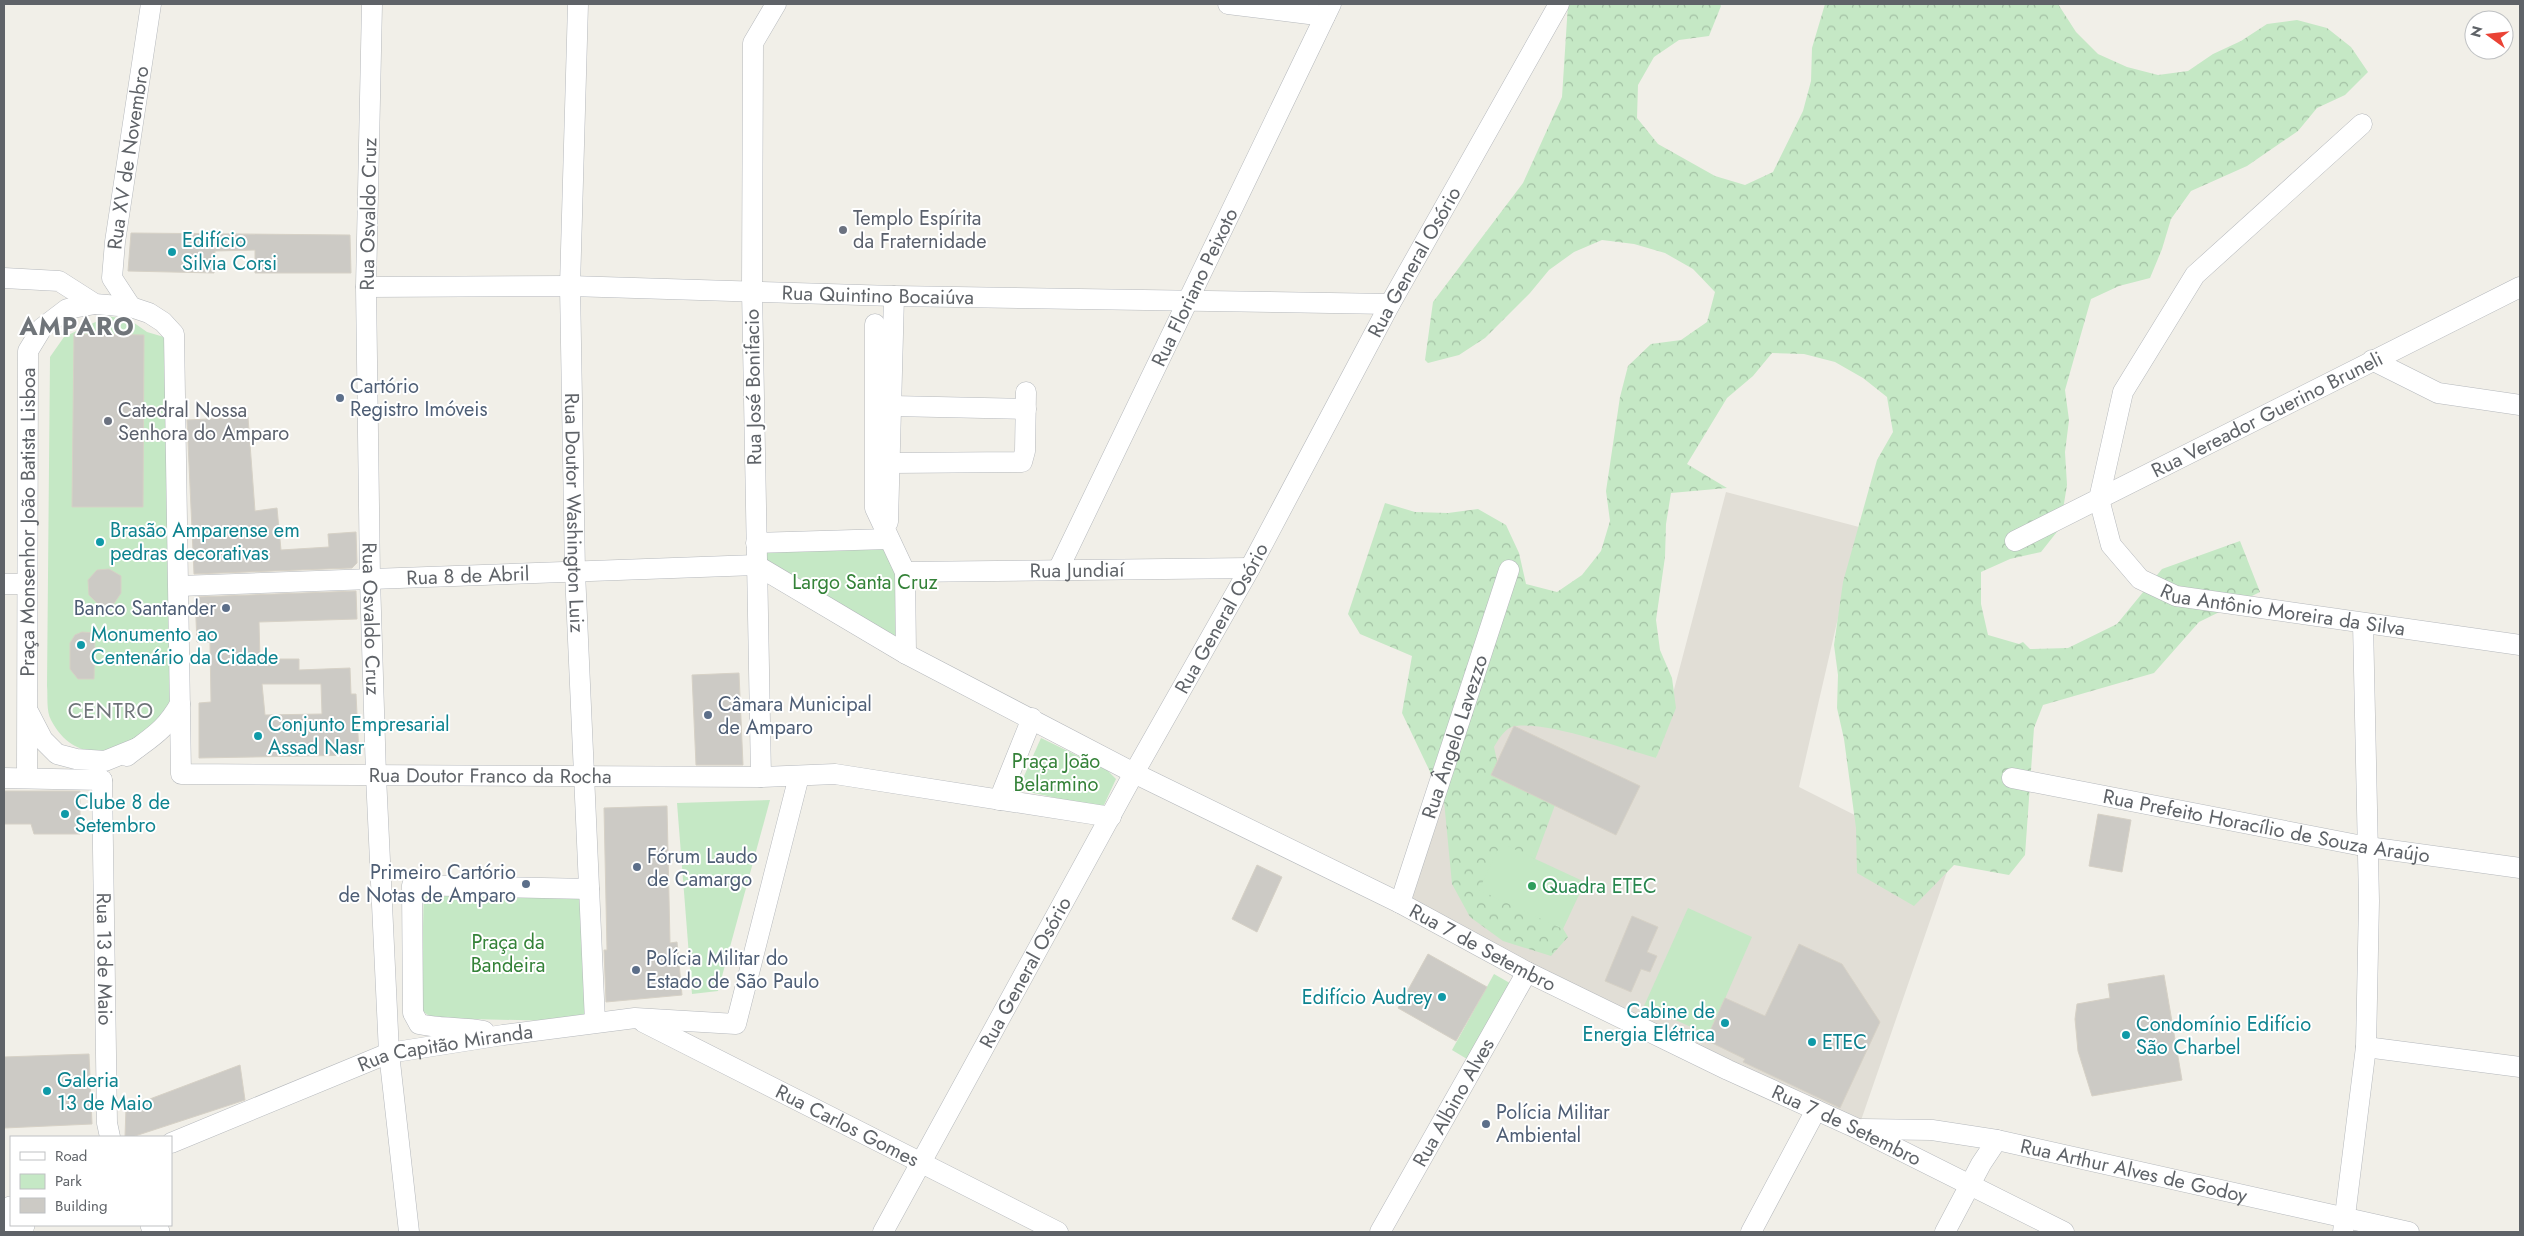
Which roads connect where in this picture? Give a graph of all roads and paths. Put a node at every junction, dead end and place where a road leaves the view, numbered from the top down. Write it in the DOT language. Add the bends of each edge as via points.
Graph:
graph roads {
  1 [pos="151,4"];
  2 [pos="372,4"];
  3 [pos="578,4"];
  4 [pos="776,4"];
  5 [pos="1228,4"];
  6 [pos="1559,4"];
  7 [pos="1328,10"];
  8 [pos="2362,124"];
  9 [pos="4,278"];
  10 [pos="570,286"];
  11 [pos="366,287"];
  12 [pos="2520,287"];
  13 [pos="752,290"];
  14 [pos="894,296"];
  15 [pos="1186,301"];
  16 [pos="95,304"];
  17 [pos="1390,304"];
  18 [pos="131,307"];
  19 [pos="875,324"];
  20 [pos="2372,360"];
  21 [pos="2520,405"];
  22 [pos="892,406"];
  23 [pos="891,463"];
  24 [pos="2099,499"];
  25 [pos="888,539"];
  26 [pos="2015,541"];
  27 [pos="756,543"];
  28 [pos="756,565"];
  29 [pos="1250,568"];
  30 [pos="1058,570"];
  31 [pos="1509,570"];
  32 [pos="575,572"];
  33 [pos="905,572"];
  34 [pos="370,579"];
  35 [pos="4,584"];
  36 [pos="26,584"];
  37 [pos="179,586"];
  38 [pos="2363,623"];
  39 [pos="2520,645"];
  40 [pos="906,654"];
  41 [pos="180,703"];
  42 [pos="27,708"];
  43 [pos="1032,718"];
  44 [pos="137,748"];
  45 [pos="1134,773"];
  46 [pos="376,776"];
  47 [pos="583,776"];
  48 [pos="800,776"];
  49 [pos="761,777"];
  50 [pos="4,778"];
  51 [pos="27,778"];
  52 [pos="2012,778"];
  53 [pos="102,780"];
  54 [pos="999,800"];
  55 [pos="1111,817"];
  56 [pos="2368,847"];
  57 [pos="2520,868"];
  58 [pos="589,889"];
  59 [pos="1400,903"];
  60 [pos="1527,972"];
  61 [pos="634,1018"];
  62 [pos="596,1022"];
  63 [pos="503,1035"];
  64 [pos="2366,1047"];
  65 [pos="389,1053"];
  66 [pos="2520,1067"];
  67 [pos="1816,1110"];
  68 [pos="1858,1129"];
  69 [pos="110,1136"];
  70 [pos="1997,1140"];
  71 [pos="172,1143"];
  72 [pos="921,1162"];
  73 [pos="1969,1186"];
  74 [pos="20,1226"];
  75 [pos="2344,1226"];
  76 [pos="8,1232"];
  77 [pos="409,1232"];
  78 [pos="883,1232"];
  79 [pos="1058,1232"];
  80 [pos="1380,1232"];
  81 [pos="1751,1232"];
  82 [pos="1945,1232"];
  83 [pos="2064,1232"];
  84 [pos="2408,1232"];
  1 -- 18 [label="street, Rua XV de Novembro" via="112,278"];
  2 -- 11 [label="street, Rua Osvaldo Cruz"];
  3 -- 10 [label="street, Rua Doutor Washington Luiz"];
  4 -- 13 [label="street, Rua José Bonifacio" via="753,43"];
  5 -- 7 [label="street"];
  6 -- 17 [label="street, Rua General Osório"];
  7 -- 15 [label="street, Rua Floriano Peixoto"];
  8 -- 24 [label="street" via="2196,276 2124,392"];
  9 -- 16 [label="street" via="59,281"];
  10 -- 11 [label="street, Rua Quintino Bocaiúva"];
  10 -- 13 [label="street, Rua Quintino Bocaiúva"];
  10 -- 32 [label="street, Rua Doutor Washington Luiz"];
  11 -- 34 [label="street, Rua Osvaldo Cruz"];
  12 -- 20 [label="street, Rua Vereador Guerino Bruneli"];
  13 -- 14 [label="street, Rua Quintino Bocaiúva"];
  13 -- 27 [label="street, Rua José Bonifacio"];
  14 -- 15 [label="street, Rua Quintino Bocaiúva"];
  14 -- 22 [label="street"];
  15 -- 17 [label="street, Rua Quintino Bocaiúva"];
  15 -- 30 [label="street, Rua Floriano Peixoto"];
  16 -- 18 [label="street"];
  16 -- 36 [label="street, Praça Monsenhor João Batista Lisboa" via="67,309 42,328 28,351"];
  17 -- 29 [label="street, Rua General Osório"];
  18 -- 37 [label="street" via="149,313 174,334"];
  19 -- 25 [label="street" via="875,508"];
  20 -- 21 [label="street" via="2438,392"];
  20 -- 24 [label="street, Rua Vereador Guerino Bruneli"];
  22 -- 23 [label="street"];
  22 -- 23 [label="street" via="1026,400 1022,462"];
  23 -- 25 [label="street"];
  24 -- 26 [label="street, Rua Vereador Guerino Bruneli"];
  24 -- 38 [label="street, Rua Antônio Moreira da Silva" via="2112,545 2140,579 2176,596"];
  25 -- 27 [label="street"];
  25 -- 33 [label="street"];
  27 -- 28 [label="street, Rua José Bonifacio"];
  28 -- 32 [label="street, Rua 8 de Abril"];
  28 -- 40 [label="street"];
  28 -- 49 [label="street, Rua José Bonifacio"];
  29 -- 30 [label="street, Rua Jundiaí"];
  29 -- 45 [label="street, Rua General Osório"];
  30 -- 33 [label="street, Rua Jundiaí"];
  31 -- 59 [label="street, Rua Ângelo Lavezzo"];
  32 -- 34 [label="street, Rua 8 de Abril"];
  32 -- 47 [label="street, Rua Doutor Washington Luiz"];
  33 -- 40 [label="street"];
  34 -- 37 [label="street, Rua 8 de Abril"];
  34 -- 46 [label="street, Rua Osvaldo Cruz"];
  35 -- 36 [label="street"];
  36 -- 42 [label="street, Praça Monsenhor João Batista Lisboa"];
  37 -- 41 [label="street"];
  38 -- 39 [label="street, Rua Antônio Moreira da Silva"];
  38 -- 56 [label="street"];
  40 -- 43 [label="street, Rua 7 de Setembro"];
  41 -- 44 [label="street" via="169,722 152,740"];
  41 -- 46 [label="street, Rua Doutor Franco da Rocha" via="181,774"];
  42 -- 44 [label="street" via="43,740 58,754 104,761"];
  42 -- 51 [label="street, Praça Monsenhor João Batista Lisboa"];
  43 -- 45 [label="street, Rua 7 de Setembro"];
  43 -- 54 [label="street"];
  44 -- 53 [label="street"];
  45 -- 55 [label="street, Rua General Osório"];
  45 -- 59 [label="street, Rua 7 de Setembro"];
  46 -- 47 [label="street, Rua Doutor Franco da Rocha"];
  46 -- 65 [label="street, Rua Osvaldo Cruz"];
  47 -- 49 [label="street, Rua Doutor Franco da Rocha"];
  47 -- 58 [label="street, Rua Doutor Washington Luiz"];
  48 -- 49 [label="street, Rua Doutor Franco da Rocha"];
  48 -- 54 [label="street, Rua Doutor Franco da Rocha" via="835,774"];
  48 -- 61 [label="street, Rua Capitão Miranda" via="736,1024"];
  50 -- 51 [label="street"];
  51 -- 53 [label="street"];
  52 -- 56 [label="street, Rua Prefeito Horacílio de Souza Araújo"];
  53 -- 69 [label="street, Rua 13 de Maio" via="107,1123"];
  54 -- 55 [label="street"];
  55 -- 72 [label="street, Rua General Osório"];
  56 -- 57 [label="street, Rua Prefeito Horacílio de Souza Araújo"];
  56 -- 64 [label="street" via="2370,901"];
  58 -- 62 [label="street, Rua Doutor Washington Luiz"];
  58 -- 63 [label="street" via="412,885 413,1014 419,1024"];
  59 -- 60 [label="street, Rua 7 de Setembro"];
  60 -- 67 [label="street, Rua 7 de Setembro"];
  60 -- 80 [label="street, Rua Albino Alves"];
  61 -- 62 [label="street, Rua Capitão Miranda"];
  61 -- 72 [label="street, Rua Carlos Gomes"];
  62 -- 63 [label="street, Rua Capitão Miranda"];
  63 -- 65 [label="street, Rua Capitão Miranda"];
  64 -- 66 [label="street"];
  64 -- 75 [label="street"];
  65 -- 71 [label="street, Rua Capitão Miranda"];
  65 -- 77 [label="street, Rua Osvaldo Cruz"];
  67 -- 68 [label="street, Rua 7 de Setembro"];
  67 -- 81 [label="street"];
  68 -- 70 [label="street, Rua Arthur Alves de Godoy" via="1932,1130"];
  68 -- 73 [label="street, Rua 7 de Setembro"];
  70 -- 73 [label="street"];
  70 -- 75 [label="street, Rua Arthur Alves de Godoy"];
  72 -- 78 [label="street, Rua General Osório"];
  72 -- 79 [label="street, Rua Carlos Gomes"];
  73 -- 82 [label="street"];
  73 -- 83 [label="street, Rua 7 de Setembro"];
  74 -- 76 [label="street"];
  75 -- 84 [label="street, Rua Arthur Alves de Godoy"];
}
